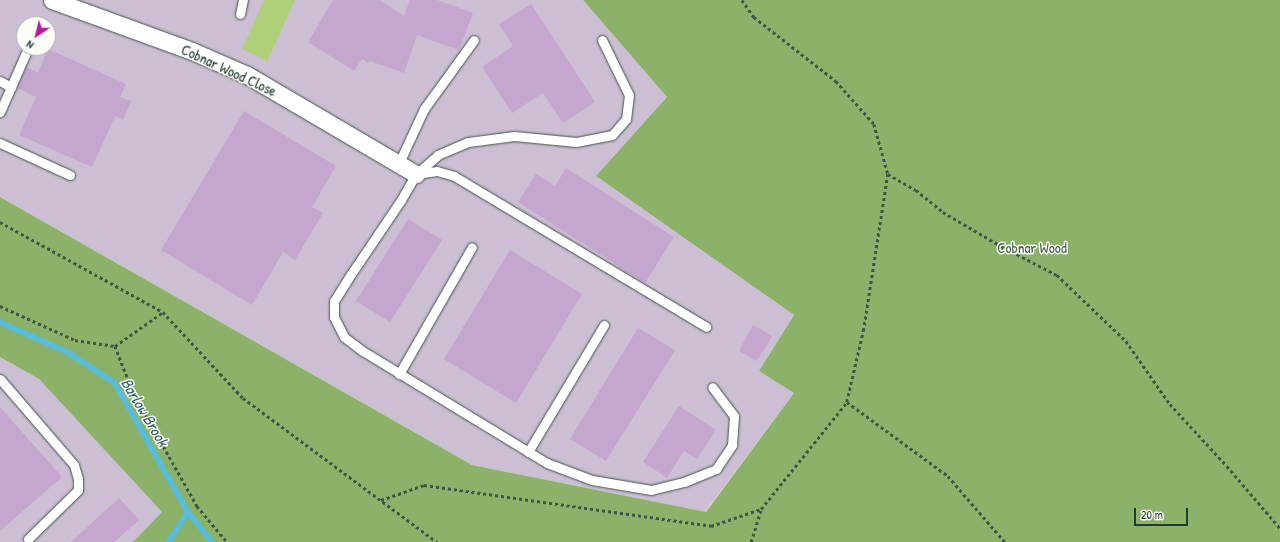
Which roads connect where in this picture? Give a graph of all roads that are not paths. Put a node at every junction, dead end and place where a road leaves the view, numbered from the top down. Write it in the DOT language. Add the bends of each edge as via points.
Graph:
graph roads {
  1 [pos="52,0"];
  2 [pos="243,0"];
  3 [pos="240,14"];
  4 [pos="474,40"];
  5 [pos="602,40"];
  6 [pos="25,56"];
  7 [pos="0,81"];
  8 [pos="11,87"];
  9 [pos="0,112"];
  10 [pos="0,143"];
  11 [pos="399,163"];
  12 [pos="70,174"];
  13 [pos="416,174"];
  14 [pos="472,247"];
  15 [pos="604,325"];
  16 [pos="706,327"];
  17 [pos="400,374"];
  18 [pos="0,378"];
  19 [pos="712,387"];
  20 [pos="528,452"];
  21 [pos="28,540"];
  1 -- 11 [label="street, Cobnar Wood Close" via="192,51 247,75"];
  2 -- 3 [label="lane"];
  4 -- 11 [label="lane" via="424,109"];
  5 -- 13 [label="lane" via="629,96 626,119 612,135 576,142 514,136 468,142 438,155"];
  6 -- 8 [label="lane"];
  7 -- 8 [label="lane"];
  8 -- 9 [label="lane"];
  10 -- 12 [label="lane"];
  11 -- 13 [label="street, Cobnar Wood Close"];
  13 -- 16 [label="lane" via="437,171 454,176"];
  13 -- 17 [label="lane" via="334,301 334,317 344,337 360,350"];
  14 -- 17 [label="lane"];
  15 -- 20 [label="lane"];
  17 -- 20 [label="lane"];
  18 -- 21 [label="lane" via="74,465 78,479 78,490"];
  19 -- 20 [label="lane" via="734,416 732,445 716,469 684,482 651,490 592,480 546,463"];
}
